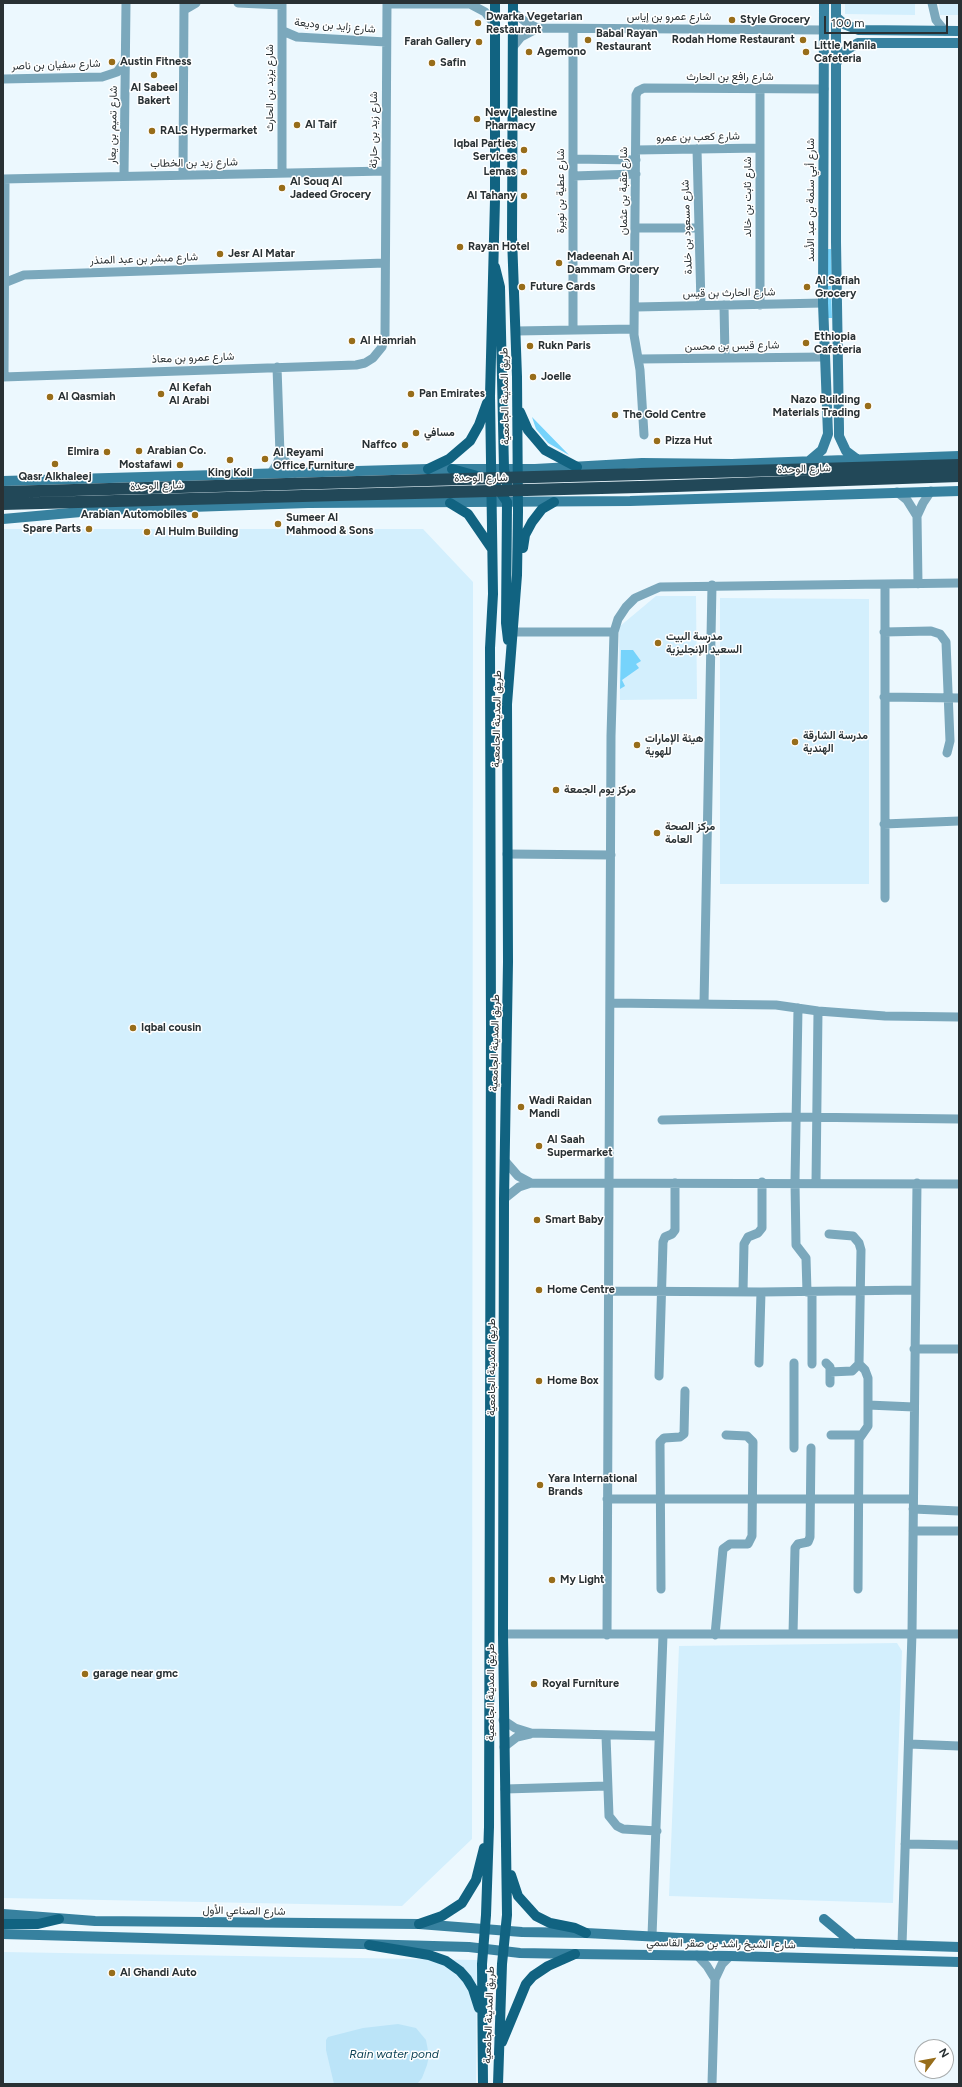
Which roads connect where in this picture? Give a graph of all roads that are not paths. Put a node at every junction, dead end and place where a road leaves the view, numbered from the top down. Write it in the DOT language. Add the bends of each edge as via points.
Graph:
graph roads {
  1 [pos="126,3"];
  2 [pos="196,3"];
  3 [pos="238,3"];
  4 [pos="387,3"];
  5 [pos="495,3"];
  6 [pos="824,3"];
  7 [pos="836,3"];
  8 [pos="932,3"];
  9 [pos="282,4"];
  10 [pos="472,4"];
  11 [pos="184,6"];
  12 [pos="513,7"];
  13 [pos="836,17"];
  14 [pos="495,25"];
  15 [pos="538,28"];
  16 [pos="573,29"];
  17 [pos="824,30"];
  18 [pos="283,31"];
  19 [pos="945,31"];
  20 [pos="958,31"];
  21 [pos="386,42"];
  22 [pos="913,43"];
  23 [pos="959,43"];
  24 [pos="512,47"];
  25 [pos="127,59"];
  26 [pos="836,62"];
  27 [pos="3,79"];
  28 [pos="760,89"];
  29 [pos="824,89"];
  30 [pos="638,91"];
  31 [pos="760,148"];
  32 [pos="697,149"];
  33 [pos="636,150"];
  34 [pos="573,159"];
  35 [pos="636,160"];
  36 [pos="386,170"];
  37 [pos="282,173"];
  38 [pos="636,174"];
  39 [pos="183,175"];
  40 [pos="124,176"];
  41 [pos="573,176"];
  42 [pos="4,179"];
  43 [pos="636,228"];
  44 [pos="699,228"];
  45 [pos="4,261"];
  46 [pos="492,262"];
  47 [pos="385,264"];
  48 [pos="24,274"];
  49 [pos="4,283"];
  50 [pos="823,303"];
  51 [pos="701,305"];
  52 [pos="724,305"];
  53 [pos="760,305"];
  54 [pos="636,308"];
  55 [pos="634,329"];
  56 [pos="573,330"];
  57 [pos="516,332"];
  58 [pos="379,351"];
  59 [pos="725,357"];
  60 [pos="825,357"];
  61 [pos="639,359"];
  62 [pos="277,367"];
  63 [pos="838,376"];
  64 [pos="3,377"];
  65 [pos="490,396"];
  66 [pos="518,406"];
  67 [pos="644,435"];
  68 [pos="280,454"];
  69 [pos="959,456"];
  70 [pos="858,460"];
  71 [pos="809,461"];
  72 [pos="959,465"];
  73 [pos="577,467"];
  74 [pos="428,469"];
  75 [pos="452,469"];
  76 [pos="490,469"];
  77 [pos="504,469"];
  78 [pos="518,469"];
  79 [pos="271,473"];
  80 [pos="295,473"];
  81 [pos="959,476"];
  82 [pos="3,481"];
  83 [pos="490,481"];
  84 [pos="931,491"];
  85 [pos="959,491"];
  86 [pos="3,492"];
  87 [pos="897,492"];
  88 [pos="507,502"];
  89 [pos="518,502"];
  90 [pos="554,502"];
  91 [pos="450,503"];
  92 [pos="491,503"];
  93 [pos="3,504"];
  94 [pos="917,516"];
  95 [pos="3,519"];
  96 [pos="492,549"];
  97 [pos="517,575"];
  98 [pos="959,583"];
  99 [pos="885,584"];
  100 [pos="918,584"];
  101 [pos="712,585"];
  102 [pos="513,632"];
  103 [pos="614,632"];
  104 [pos="884,632"];
  105 [pos="511,654"];
  106 [pos="884,697"];
  107 [pos="954,698"];
  108 [pos="947,753"];
  109 [pos="959,821"];
  110 [pos="884,824"];
  111 [pos="507,854"];
  112 [pos="611,855"];
  113 [pos="885,898"];
  114 [pos="610,1004"];
  115 [pos="704,1004"];
  116 [pos="798,1008"];
  117 [pos="818,1011"];
  118 [pos="959,1017"];
  119 [pos="795,1117"];
  120 [pos="817,1117"];
  121 [pos="959,1119"];
  122 [pos="662,1120"];
  123 [pos="505,1161"];
  124 [pos="762,1182"];
  125 [pos="795,1182"];
  126 [pos="816,1182"];
  127 [pos="531,1183"];
  128 [pos="608,1183"];
  129 [pos="675,1183"];
  130 [pos="917,1183"];
  131 [pos="959,1184"];
  132 [pos="504,1199"];
  133 [pos="829,1234"];
  134 [pos="915,1290"];
  135 [pos="608,1291"];
  136 [pos="662,1291"];
  137 [pos="861,1291"];
  138 [pos="743,1292"];
  139 [pos="760,1292"];
  140 [pos="809,1292"];
  141 [pos="914,1349"];
  142 [pos="959,1349"];
  143 [pos="760,1362"];
  144 [pos="794,1363"];
  145 [pos="812,1364"];
  146 [pos="859,1364"];
  147 [pos="659,1376"];
  148 [pos="830,1383"];
  149 [pos="685,1391"];
  150 [pos="868,1406"];
  151 [pos="914,1407"];
  152 [pos="726,1435"];
  153 [pos="830,1435"];
  154 [pos="860,1435"];
  155 [pos="794,1448"];
  156 [pos="811,1448"];
  157 [pos="607,1499"];
  158 [pos="660,1499"];
  159 [pos="753,1499"];
  160 [pos="811,1499"];
  161 [pos="860,1499"];
  162 [pos="913,1499"];
  163 [pos="914,1509"];
  164 [pos="959,1511"];
  165 [pos="913,1531"];
  166 [pos="959,1531"];
  167 [pos="661,1588"];
  168 [pos="858,1589"];
  169 [pos="912,1633"];
  170 [pos="503,1634"];
  171 [pos="793,1634"];
  172 [pos="959,1634"];
  173 [pos="607,1635"];
  174 [pos="663,1635"];
  175 [pos="715,1635"];
  176 [pos="503,1720"];
  177 [pos="531,1733"];
  178 [pos="606,1736"];
  179 [pos="659,1736"];
  180 [pos="909,1744"];
  181 [pos="959,1746"];
  182 [pos="504,1747"];
  183 [pos="607,1786"];
  184 [pos="505,1789"];
  185 [pos="489,1827"];
  186 [pos="657,1831"];
  187 [pos="905,1844"];
  188 [pos="959,1845"];
  189 [pos="508,1855"];
  190 [pos="3,1914"];
  191 [pos="59,1919"];
  192 [pos="824,1919"];
  193 [pos="3,1924"];
  194 [pos="419,1924"];
  195 [pos="485,1928"];
  196 [pos="505,1930"];
  197 [pos="586,1933"];
  198 [pos="3,1934"];
  199 [pos="652,1936"];
  200 [pos="854,1944"];
  201 [pos="369,1945"];
  202 [pos="902,1945"];
  203 [pos="959,1947"];
  204 [pos="483,1949"];
  205 [pos="503,1951"];
  206 [pos="575,1954"];
  207 [pos="697,1955"];
  208 [pos="730,1956"];
  209 [pos="959,1962"];
  210 [pos="715,1979"];
  211 [pos="482,2020"];
  212 [pos="500,2046"];
  213 [pos="483,2084"];
  214 [pos="498,2084"];
  215 [pos="712,2084"];
  1 -- 25 [label="street, شارع تميم بن يعار"];
  2 -- 11 [label="street"];
  3 -- 9 [label="street"];
  4 -- 10 [label="street"];
  4 -- 21 [label="street, شارع زيد بن حارثة"];
  5 -- 14 [label="main road, طريق المدينة الجامعية"];
  6 -- 17 [label="street, شارع أبي سلمة بن عبد الأسد"];
  7 -- 13 [label="street"];
  8 -- 19 [label="street" via="936,20"];
  9 -- 18 [label="street, شارع يزيد بن الحارث"];
  10 -- 14 [label="street" via="485,12"];
  11 -- 39 [label="street"];
  12 -- 15 [label="street, شارع عمرو بن إياس" via="527,24"];
  12 -- 24 [label="main road, طريق المدينة الجامعية"];
  13 -- 19 [label="street" via="844,24 859,30"];
  13 -- 26 [label="street"];
  14 -- 46 [label="main road, طريق المدينة الجامعية" via="495,193"];
  15 -- 16 [label="street, شارع عمرو بن إياس"];
  15 -- 24 [label="street" via="521,37"];
  16 -- 17 [label="street, شارع عمرو بن إياس"];
  16 -- 34 [label="street, شارع عطية بن نويرة"];
  17 -- 29 [label="street, شارع أبي سلمة بن عبد الأسد"];
  18 -- 21 [label="street, شارع زايد بن وديعة" via="302,38"];
  18 -- 37 [label="street, شارع يزيد بن الحارث"];
  19 -- 20 [label="street"];
  20 -- 22 [label="street" via="943,36 920,36"];
  21 -- 36 [label="street, شارع زيد بن حارثة"];
  22 -- 23 [label="street"];
  22 -- 26 [label="street" via="858,43 843,52"];
  24 -- 57 [label="main road, طريق المدينة الجامعية" via="512,237"];
  25 -- 27 [label="street, شارع سفيان بن ناصر" via="117,72 110,76"];
  25 -- 40 [label="street, شارع تميم بن يعار"];
  26 -- 63 [label="street"];
  28 -- 29 [label="street, شارع رافع بن الحارث"];
  28 -- 30 [label="street, شارع رافع بن الحارث" via="644,88"];
  28 -- 31 [label="street, شارع ثابت بن خالد"];
  29 -- 50 [label="street, شارع أبي سلمة بن عبد الأسد"];
  30 -- 33 [label="street, شارع عقبة بن عثمان"];
  31 -- 32 [label="street, شارع كعب بن عمرو"];
  31 -- 53 [label="street, شارع ثابت بن خالد"];
  32 -- 33 [label="street, شارع كعب بن عمرو"];
  32 -- 44 [label="street, شارع مسعود بن خلدة"];
  33 -- 35 [label="street, شارع عقبة بن عثمان"];
  34 -- 35 [label="street"];
  34 -- 41 [label="street, شارع عطية بن نويرة"];
  35 -- 38 [label="street, شارع عقبة بن عثمان"];
  36 -- 37 [label="street, شارع زيد بن الخطاب"];
  36 -- 47 [label="street, شارع زيد بن حارثة"];
  37 -- 39 [label="street, شارع زيد بن الخطاب"];
  38 -- 41 [label="street"];
  38 -- 43 [label="street, شارع عقبة بن عثمان"];
  39 -- 40 [label="street, شارع زيد بن الخطاب"];
  40 -- 42 [label="street, شارع زيد بن الخطاب"];
  41 -- 56 [label="street, شارع عطية بن نويرة"];
  42 -- 45 [label="street"];
  43 -- 44 [label="street"];
  43 -- 54 [label="street, شارع عقبة بن عثمان"];
  44 -- 51 [label="street, شارع مسعود بن خلدة"];
  45 -- 48 [label="street" via="11,268"];
  45 -- 49 [label="street"];
  46 -- 65 [label="main road, طريق المدينة الجامعية"];
  46 -- 77 [label="main road" via="498,274 500,287"];
  47 -- 48 [label="street, شارع مبشر بن عبد المنذر"];
  47 -- 58 [label="street, شارع زيد بن حارثة" via="385,335"];
  48 -- 49 [label="street, شارع مبشر بن عبد المنذر"];
  49 -- 64 [label="street"];
  50 -- 53 [label="street, شارع الحارث بن قيس"];
  50 -- 60 [label="street, شارع أبي سلمة بن عبد الأسد"];
  51 -- 52 [label="street, شارع الحارث بن قيس"];
  51 -- 54 [label="street, شارع الحارث بن قيس"];
  52 -- 53 [label="street, شارع الحارث بن قيس"];
  52 -- 59 [label="street"];
  54 -- 55 [label="street, شارع عقبة بن عثمان"];
  55 -- 56 [label="street"];
  55 -- 61 [label="street, شارع عقبة بن عثمان"];
  56 -- 57 [label="street"];
  57 -- 66 [label="main road, طريق المدينة الجامعية"];
  58 -- 62 [label="street, شارع عمرو بن معاذ" via="369,361 356,365"];
  59 -- 60 [label="street, شارع قيس بن محسن"];
  59 -- 61 [label="street, شارع قيس بن محسن"];
  60 -- 63 [label="street" via="830,372"];
  60 -- 71 [label="street, شارع أبي سلمة بن عبد الأسد" via="828,434 822,450"];
  61 -- 67 [label="street, شارع عقبة بن عثمان"];
  62 -- 64 [label="street, شارع عمرو بن معاذ"];
  62 -- 68 [label="street"];
  63 -- 70 [label="street" via="839,436 846,450"];
  65 -- 74 [label="main road" via="470,441 449,459"];
  65 -- 76 [label="main road, طريق المدينة الجامعية"];
  66 -- 73 [label="main road" via="528,430 545,450"];
  66 -- 78 [label="main road, طريق المدينة الجامعية"];
  68 -- 79 [label="street"];
  68 -- 80 [label="street"];
  69 -- 70 [label="street"];
  70 -- 71 [label="street"];
  71 -- 73 [label="street" via="642,463"];
  72 -- 86 [label="highway, شارع الوحدة"];
  73 -- 78 [label="street"];
  74 -- 75 [label="street"];
  74 -- 80 [label="street"];
  75 -- 76 [label="street"];
  75 -- 83 [label="main road"];
  76 -- 77 [label="street"];
  76 -- 83 [label="main road, طريق المدينة الجامعية"];
  77 -- 78 [label="street"];
  77 -- 89 [label="main road" via="508,488"];
  78 -- 89 [label="main road, طريق المدينة الجامعية"];
  79 -- 80 [label="street"];
  79 -- 82 [label="street"];
  81 -- 93 [label="highway, شارع الوحدة"];
  83 -- 88 [label="main road" via="500,490"];
  83 -- 92 [label="main road, طريق المدينة الجامعية"];
  84 -- 85 [label="street"];
  84 -- 87 [label="street"];
  84 -- 94 [label="street"];
  87 -- 90 [label="street"];
  87 -- 94 [label="street" via="907,500"];
  88 -- 89 [label="street"];
  88 -- 92 [label="street"];
  88 -- 105 [label="main road" via="506,623"];
  89 -- 90 [label="street"];
  89 -- 97 [label="main road, طريق المدينة الجامعية"];
  90 -- 97 [label="main road" via="542,509 528,528"];
  91 -- 92 [label="street"];
  91 -- 95 [label="street" via="336,502 227,505 96,510"];
  91 -- 96 [label="main road" via="468,514"];
  92 -- 96 [label="main road, طريق المدينة الجامعية"];
  94 -- 100 [label="street"];
  96 -- 185 [label="main road, طريق المدينة الجامعية"];
  97 -- 102 [label="main road, طريق المدينة الجامعية"];
  98 -- 100 [label="street"];
  99 -- 100 [label="street"];
  99 -- 101 [label="street"];
  99 -- 104 [label="street"];
  101 -- 103 [label="street" via="660,587 647,591 626,607 618,619"];
  101 -- 115 [label="street"];
  102 -- 103 [label="street"];
  102 -- 105 [label="main road, طريق المدينة الجامعية"];
  103 -- 112 [label="street"];
  104 -- 106 [label="street"];
  104 -- 107 [label="street" via="930,631 944,637 948,647"];
  105 -- 111 [label="main road, طريق المدينة الجامعية" via="507,704"];
  106 -- 107 [label="street"];
  106 -- 110 [label="street"];
  107 -- 108 [label="street"];
  109 -- 110 [label="street"];
  110 -- 113 [label="street"];
  111 -- 112 [label="street"];
  111 -- 123 [label="main road, طريق المدينة الجامعية"];
  112 -- 114 [label="street"];
  114 -- 115 [label="street"];
  114 -- 128 [label="street"];
  115 -- 116 [label="street" via="776,1005"];
  116 -- 117 [label="street"];
  116 -- 119 [label="street"];
  117 -- 118 [label="street" via="885,1016"];
  117 -- 120 [label="street"];
  119 -- 120 [label="street"];
  119 -- 122 [label="street"];
  119 -- 125 [label="street"];
  120 -- 121 [label="street"];
  120 -- 126 [label="street"];
  123 -- 127 [label="street" via="518,1176"];
  123 -- 132 [label="main road, طريق المدينة الجامعية"];
  124 -- 125 [label="street"];
  124 -- 129 [label="street"];
  124 -- 138 [label="street" via="762,1228 744,1244"];
  125 -- 126 [label="street"];
  125 -- 140 [label="street" via="796,1245 806,1258"];
  126 -- 130 [label="street"];
  127 -- 128 [label="street"];
  127 -- 132 [label="street"];
  128 -- 129 [label="street"];
  128 -- 135 [label="street"];
  129 -- 136 [label="street" via="676,1230 665,1237 663,1242"];
  130 -- 131 [label="street"];
  130 -- 134 [label="street"];
  132 -- 170 [label="main road, طريق المدينة الجامعية"];
  133 -- 137 [label="street" via="848,1234 859,1243"];
  134 -- 137 [label="street"];
  134 -- 141 [label="street"];
  135 -- 136 [label="street"];
  135 -- 157 [label="street"];
  136 -- 138 [label="street"];
  136 -- 147 [label="street"];
  137 -- 140 [label="street"];
  137 -- 146 [label="street"];
  138 -- 139 [label="street"];
  139 -- 140 [label="street"];
  139 -- 143 [label="street"];
  140 -- 145 [label="street"];
  141 -- 142 [label="street"];
  141 -- 151 [label="street"];
  144 -- 155 [label="street"];
  146 -- 148 [label="street" via="852,1371 828,1368"];
  146 -- 150 [label="street" via="868,1374"];
  149 -- 158 [label="street" via="684,1434 680,1438 664,1438 660,1442"];
  150 -- 151 [label="street"];
  150 -- 154 [label="street" via="867,1428"];
  151 -- 162 [label="street"];
  152 -- 159 [label="street" via="748,1436 752,1440"];
  153 -- 154 [label="street"];
  154 -- 161 [label="street"];
  156 -- 160 [label="street"];
  157 -- 158 [label="street"];
  157 -- 173 [label="street"];
  158 -- 159 [label="street"];
  158 -- 167 [label="street"];
  159 -- 160 [label="street"];
  159 -- 175 [label="street" via="750,1542 745,1545 727,1545 722,1552"];
  160 -- 161 [label="street"];
  160 -- 171 [label="street" via="810,1539 795,1548"];
  161 -- 162 [label="street"];
  161 -- 168 [label="street"];
  162 -- 163 [label="street"];
  163 -- 164 [label="street"];
  163 -- 165 [label="street"];
  165 -- 166 [label="street"];
  165 -- 169 [label="street"];
  169 -- 171 [label="street"];
  169 -- 172 [label="street"];
  169 -- 180 [label="street"];
  170 -- 173 [label="street"];
  170 -- 176 [label="main road, طريق المدينة الجامعية"];
  171 -- 175 [label="street"];
  173 -- 174 [label="street"];
  174 -- 175 [label="street"];
  174 -- 179 [label="street"];
  176 -- 177 [label="street" via="514,1728"];
  176 -- 182 [label="main road, طريق المدينة الجامعية"];
  177 -- 178 [label="street"];
  177 -- 182 [label="street" via="517,1737"];
  178 -- 179 [label="street"];
  178 -- 183 [label="street"];
  179 -- 186 [label="street"];
  180 -- 181 [label="street"];
  180 -- 187 [label="street"];
  182 -- 184 [label="main road, طريق المدينة الجامعية"];
  183 -- 184 [label="street"];
  183 -- 186 [label="street" via="609,1816 617,1826 623,1829"];
  184 -- 189 [label="main road, طريق المدينة الجامعية"];
  185 -- 194 [label="main road" via="476,1880 468,1896 449,1913"];
  185 -- 195 [label="main road, طريق المدينة الجامعية"];
  186 -- 199 [label="street"];
  187 -- 188 [label="street"];
  187 -- 202 [label="street"];
  189 -- 196 [label="main road, طريق المدينة الجامعية" via="508,1914"];
  189 -- 197 [label="main road" via="514,1887 528,1909 546,1921"];
  190 -- 191 [label="street, شارع الصناعي الأول"];
  191 -- 193 [label="main road" via="38,1924"];
  191 -- 194 [label="street, شارع الصناعي الأول"];
  192 -- 200 [label="street"];
  194 -- 195 [label="street, شارع الصناعي الأول"];
  195 -- 196 [label="street, شارع الشيخ راشد بن صقر القاسمي"];
  195 -- 204 [label="main road, طريق المدينة الجامعية"];
  196 -- 197 [label="street, شارع الشيخ راشد بن صقر القاسمي"];
  196 -- 205 [label="main road, طريق المدينة الجامعية"];
  197 -- 199 [label="street, شارع الشيخ راشد بن صقر القاسمي"];
  198 -- 201 [label="street"];
  199 -- 200 [label="street, شارع الشيخ راشد بن صقر القاسمي"];
  200 -- 202 [label="street, شارع الشيخ راشد بن صقر القاسمي"];
  201 -- 204 [label="street"];
  201 -- 211 [label="main road" via="429,1955 453,1966 472,1989"];
  202 -- 203 [label="street, شارع الشيخ راشد بن صقر القاسمي"];
  204 -- 205 [label="street, شارع الشيخ راشد بن صقر القاسمي"];
  204 -- 211 [label="main road, طريق المدينة الجامعية"];
  205 -- 206 [label="street, شارع الشيخ راشد بن صقر القاسمي"];
  205 -- 212 [label="main road, طريق المدينة الجامعية"];
  206 -- 207 [label="street, شارع الشيخ راشد بن صقر القاسمي"];
  206 -- 212 [label="main road" via="548,1966 526,1984"];
  207 -- 208 [label="street, شارع الشيخ راشد بن صقر القاسمي"];
  207 -- 210 [label="street"];
  208 -- 209 [label="street, شارع الشيخ راشد بن صقر القاسمي"];
  208 -- 210 [label="street" via="720,1967"];
  210 -- 215 [label="street"];
  211 -- 213 [label="main road, طريق المدينة الجامعية"];
  212 -- 214 [label="main road, طريق المدينة الجامعية"];
}
